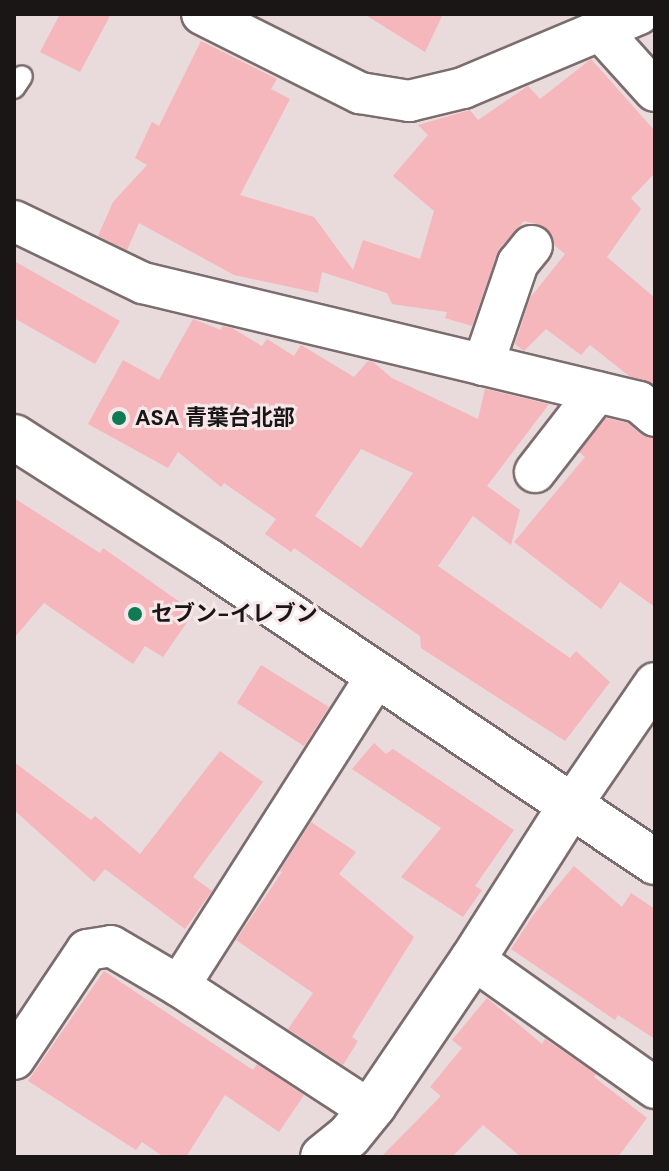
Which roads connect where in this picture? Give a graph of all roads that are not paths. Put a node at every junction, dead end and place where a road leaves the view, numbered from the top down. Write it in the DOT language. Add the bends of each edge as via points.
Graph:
graph roads {
  1 [pos="202,14"];
  2 [pos="639,14"];
  3 [pos="600,30"];
  4 [pos="655,91"];
  5 [pos="14,221"];
  6 [pos="532,246"];
  7 [pos="483,365"];
  8 [pos="597,392"];
  9 [pos="655,416"];
  10 [pos="14,437"];
  11 [pos="535,472"];
  12 [pos="377,675"];
  13 [pos="655,683"];
  14 [pos="570,807"];
  15 [pos="655,862"];
  16 [pos="473,959"];
  17 [pos="179,986"];
  18 [pos="14,1059"];
  19 [pos="655,1088"];
  20 [pos="368,1109"];
  21 [pos="323,1157"];
  1 -- 3 [label="street" via="360,93 409,101 463,88"];
  2 -- 3 [label="street"];
  3 -- 4 [label="street"];
  5 -- 7 [label="street" via="143,283"];
  6 -- 7 [label="street" via="518,263"];
  7 -- 8 [label="street"];
  8 -- 9 [label="street" via="639,402"];
  8 -- 11 [label="street"];
  10 -- 12 [label="street"];
  12 -- 14 [label="street"];
  12 -- 17 [label="street"];
  13 -- 14 [label="street"];
  14 -- 15 [label="street"];
  14 -- 16 [label="street"];
  16 -- 19 [label="street"];
  16 -- 20 [label="street"];
  17 -- 18 [label="street" via="111,946 87,950"];
  17 -- 20 [label="street"];
  20 -- 21 [label="street" via="349,1136"];
}
